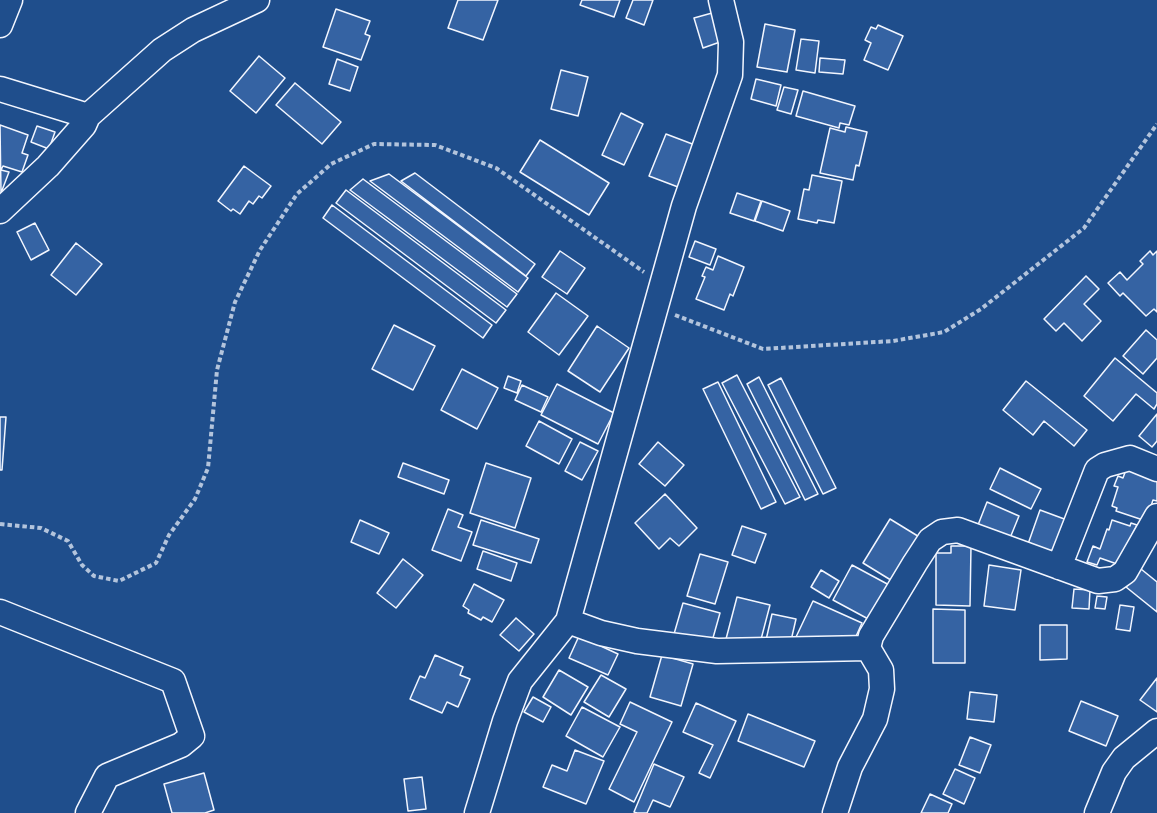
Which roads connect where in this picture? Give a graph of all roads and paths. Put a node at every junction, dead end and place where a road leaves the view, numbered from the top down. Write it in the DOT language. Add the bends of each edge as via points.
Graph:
graph roads {
  1 [pos="10,0"];
  2 [pos="257,0"];
  3 [pos="721,0"];
  4 [pos="0,25"];
  5 [pos="0,89"];
  6 [pos="88,116"];
  7 [pos="1157,124"];
  8 [pos="0,211"];
  9 [pos="662,285"];
  10 [pos="654,313"];
  11 [pos="1157,469"];
  12 [pos="1157,516"];
  13 [pos="0,524"];
  14 [pos="1059,567"];
  15 [pos="0,612"];
  16 [pos="567,621"];
  17 [pos="868,648"];
  18 [pos="1157,731"];
  19 [pos="88,813"];
  20 [pos="477,813"];
  21 [pos="835,813"];
  22 [pos="1097,813"];
  1 -- 4 [label="street"];
  2 -- 6 [label="street" via="193,30 162,50"];
  3 -- 9 [label="street" via="731,42 730,75 684,206"];
  5 -- 6 [label="street"];
  6 -- 8 [label="street" via="48,166"];
  7 -- 10 [label="path" via="1084,228 981,309 944,332 893,341 763,350 681,315"];
  9 -- 10 [label="street"];
  9 -- 13 [label="path" via="496,168 435,145 374,144 331,164 297,194 260,250 235,302 217,370 208,468 195,499 169,535 156,564 119,581 94,576 68,541 40,528"];
  10 -- 16 [label="street"];
  11 -- 14 [label="street" via="1130,458 1097,470"];
  12 -- 14 [label="street" via="1125,572 1115,579 1098,581"];
  14 -- 17 [label="street" via="958,530 942,532 930,540 915,563 871,636"];
  15 -- 19 [label="street" via="173,681 192,736 181,745 107,776"];
  16 -- 17 [label="street" via="637,641 717,651"];
  16 -- 20 [label="street" via="520,681"];
  17 -- 21 [label="street" via="881,670 882,689 875,719 850,767"];
  18 -- 22 [label="street" via="1124,758"];
}
